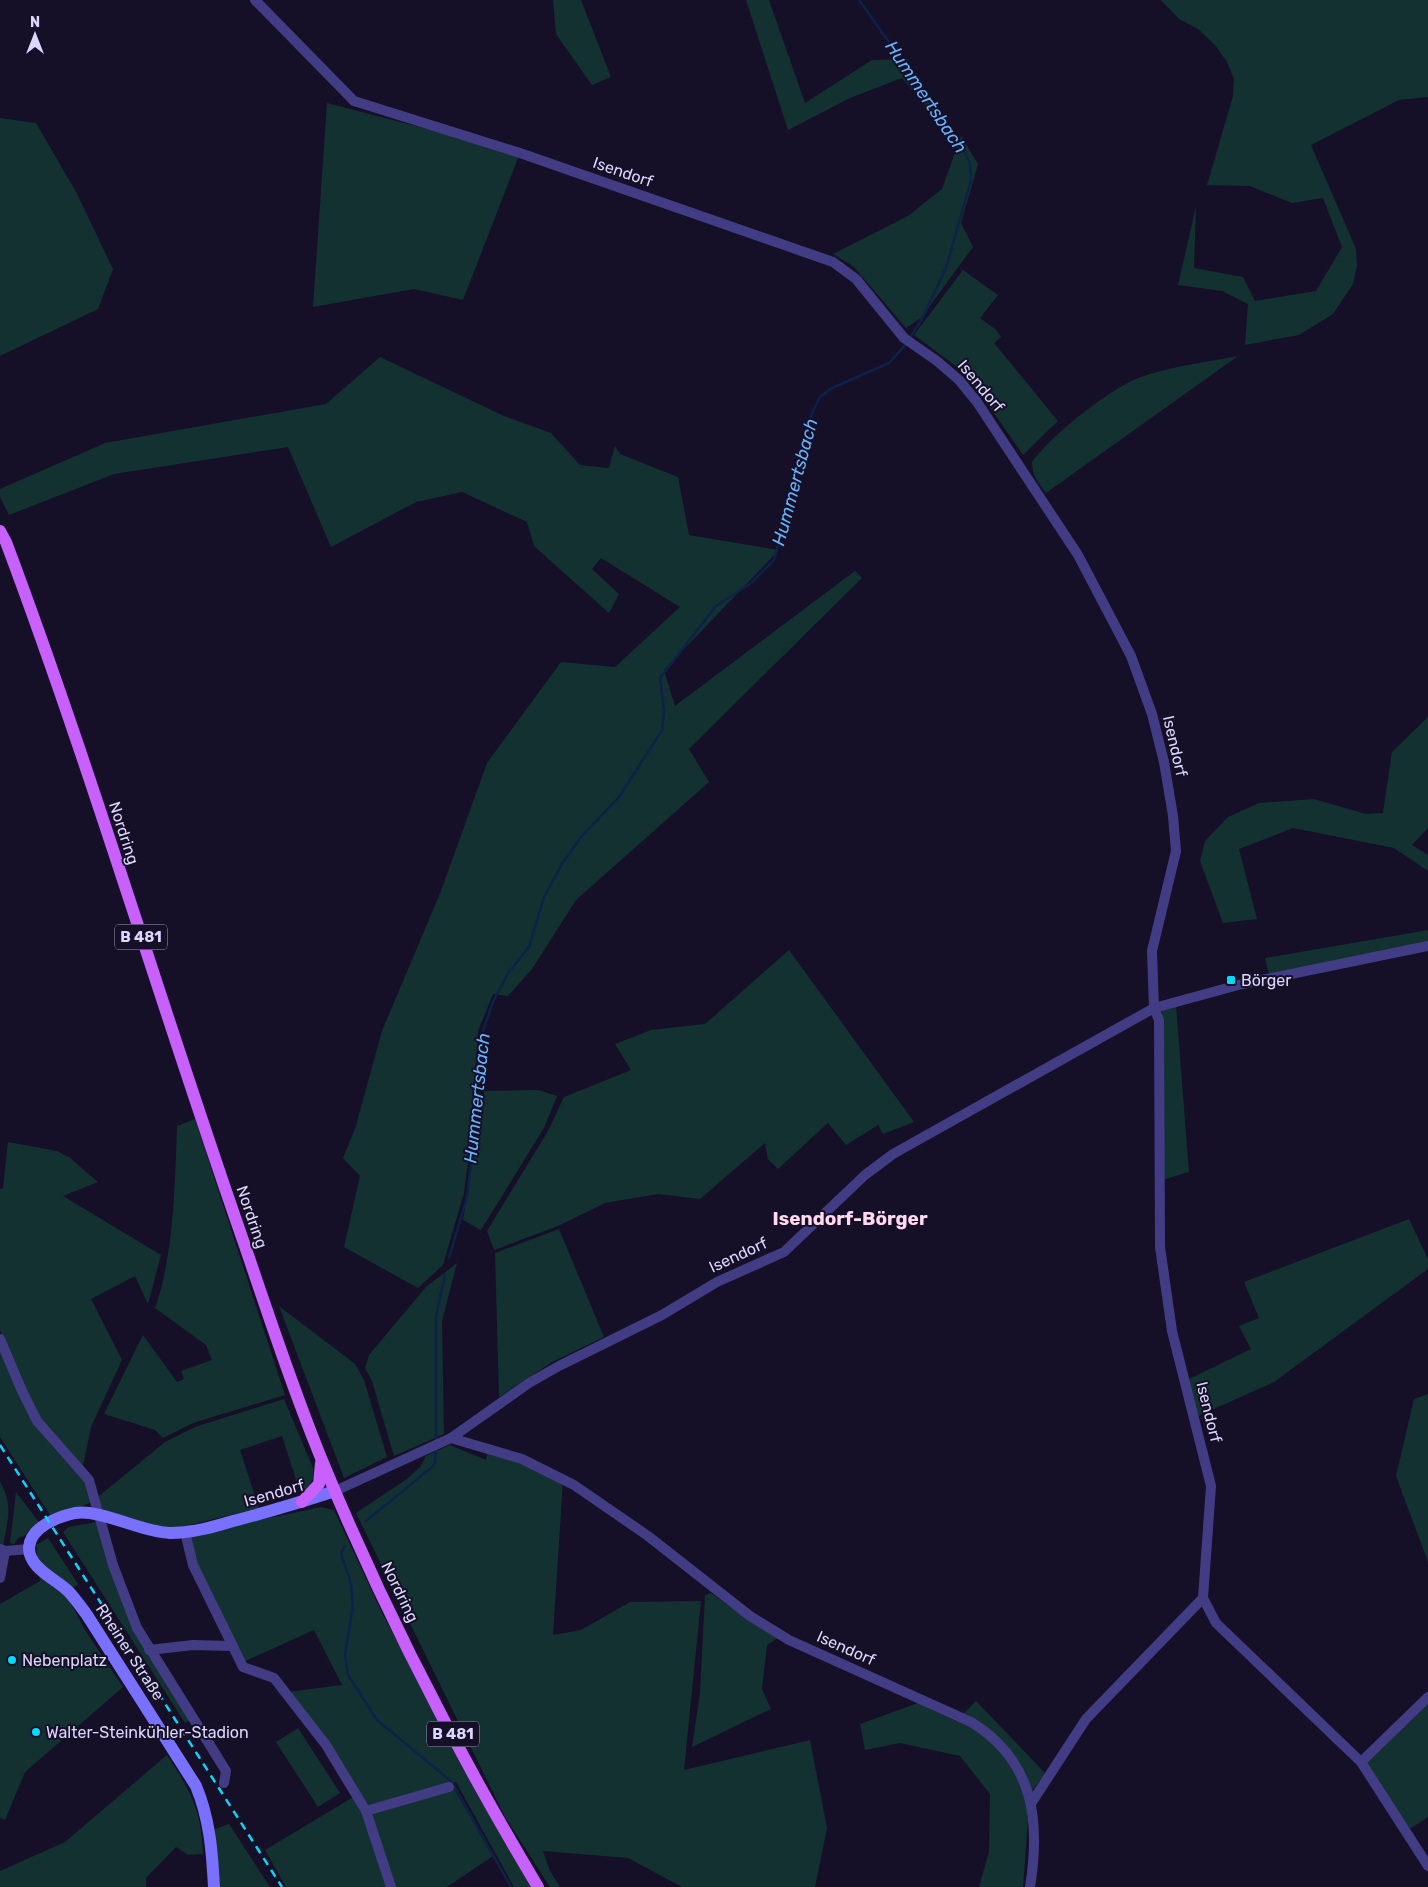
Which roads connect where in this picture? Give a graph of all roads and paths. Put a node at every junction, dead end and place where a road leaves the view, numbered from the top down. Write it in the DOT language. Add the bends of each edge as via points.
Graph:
graph roads {
  1 [pos="255,0"];
  2 [pos="0,531"];
  3 [pos="1428,946"];
  4 [pos="1154,1008"];
  5 [pos="0,1339"];
  6 [pos="447,1440"];
  7 [pos="320,1455"];
  8 [pos="335,1491"];
  9 [pos="302,1502"];
  10 [pos="98,1516"];
  11 [pos="185,1532"];
  12 [pos="3,1550"];
  13 [pos="29,1550"];
  14 [pos="0,1578"];
  15 [pos="1203,1598"];
  16 [pos="231,1646"];
  17 [pos="149,1650"];
  18 [pos="1428,1697"];
  19 [pos="1361,1762"];
  20 [pos="224,1783"];
  21 [pos="449,1787"];
  22 [pos="1032,1802"];
  23 [pos="366,1811"];
  24 [pos="1428,1866"];
  25 [pos="214,1887"];
  26 [pos="391,1887"];
  27 [pos="538,1887"];
  28 [pos="1030,1887"];
  1 -- 4 [label="street, Isendorf" via="354,101 520,154 832,262 856,279 908,341 959,380 1021,466 1078,555 1131,656 1146,698 1164,762 1176,851 1152,951"];
  2 -- 7 [label="main road, Nordring / B 481" via="53,667 199,1114"];
  3 -- 4 [label="street, Isendorf" via="1242,984"];
  4 -- 6 [label="street, Isendorf" via="893,1154 865,1175 784,1252 716,1282 662,1315 559,1366"];
  4 -- 15 [label="street, Isendorf" via="1159,1020 1160,1247 1172,1331 1211,1486"];
  5 -- 10 [label="street" via="37,1421 89,1480"];
  6 -- 8 [label="street, Isendorf"];
  6 -- 22 [label="street, Isendorf" via="522,1459 574,1485 648,1536 750,1616 789,1640 984,1730 1020,1773"];
  7 -- 8 [label="main road, Nordring / B 481"];
  7 -- 9 [label="main road" via="319,1484"];
  8 -- 9 [label="street, Isendorf"];
  8 -- 27 [label="main road, Nordring / B 481" via="446,1723"];
  9 -- 11 [label="street, Isendorf"];
  10 -- 11 [label="street, Isendorf" via="150,1531"];
  10 -- 13 [label="street, Isendorf" via="77,1513 61,1518 36,1532 30,1540"];
  10 -- 17 [label="street" via="113,1565"];
  11 -- 16 [label="street" via="193,1565"];
  12 -- 13 [label="street"];
  12 -- 14 [label="street"];
  13 -- 25 [label="street, Rheiner Straße" via="32,1560 70,1592 87,1615 196,1786 206,1810 212,1840"];
  15 -- 19 [label="street" via="1216,1623"];
  15 -- 22 [label="street" via="1086,1719"];
  16 -- 17 [label="street" via="192,1645"];
  16 -- 23 [label="street" via="242,1667 274,1678 326,1745"];
  17 -- 20 [label="street" via="226,1771"];
  18 -- 19 [label="street"];
  19 -- 24 [label="street"];
  21 -- 23 [label="street"];
  22 -- 28 [label="street, Isendorf"];
  23 -- 26 [label="street"];
}
